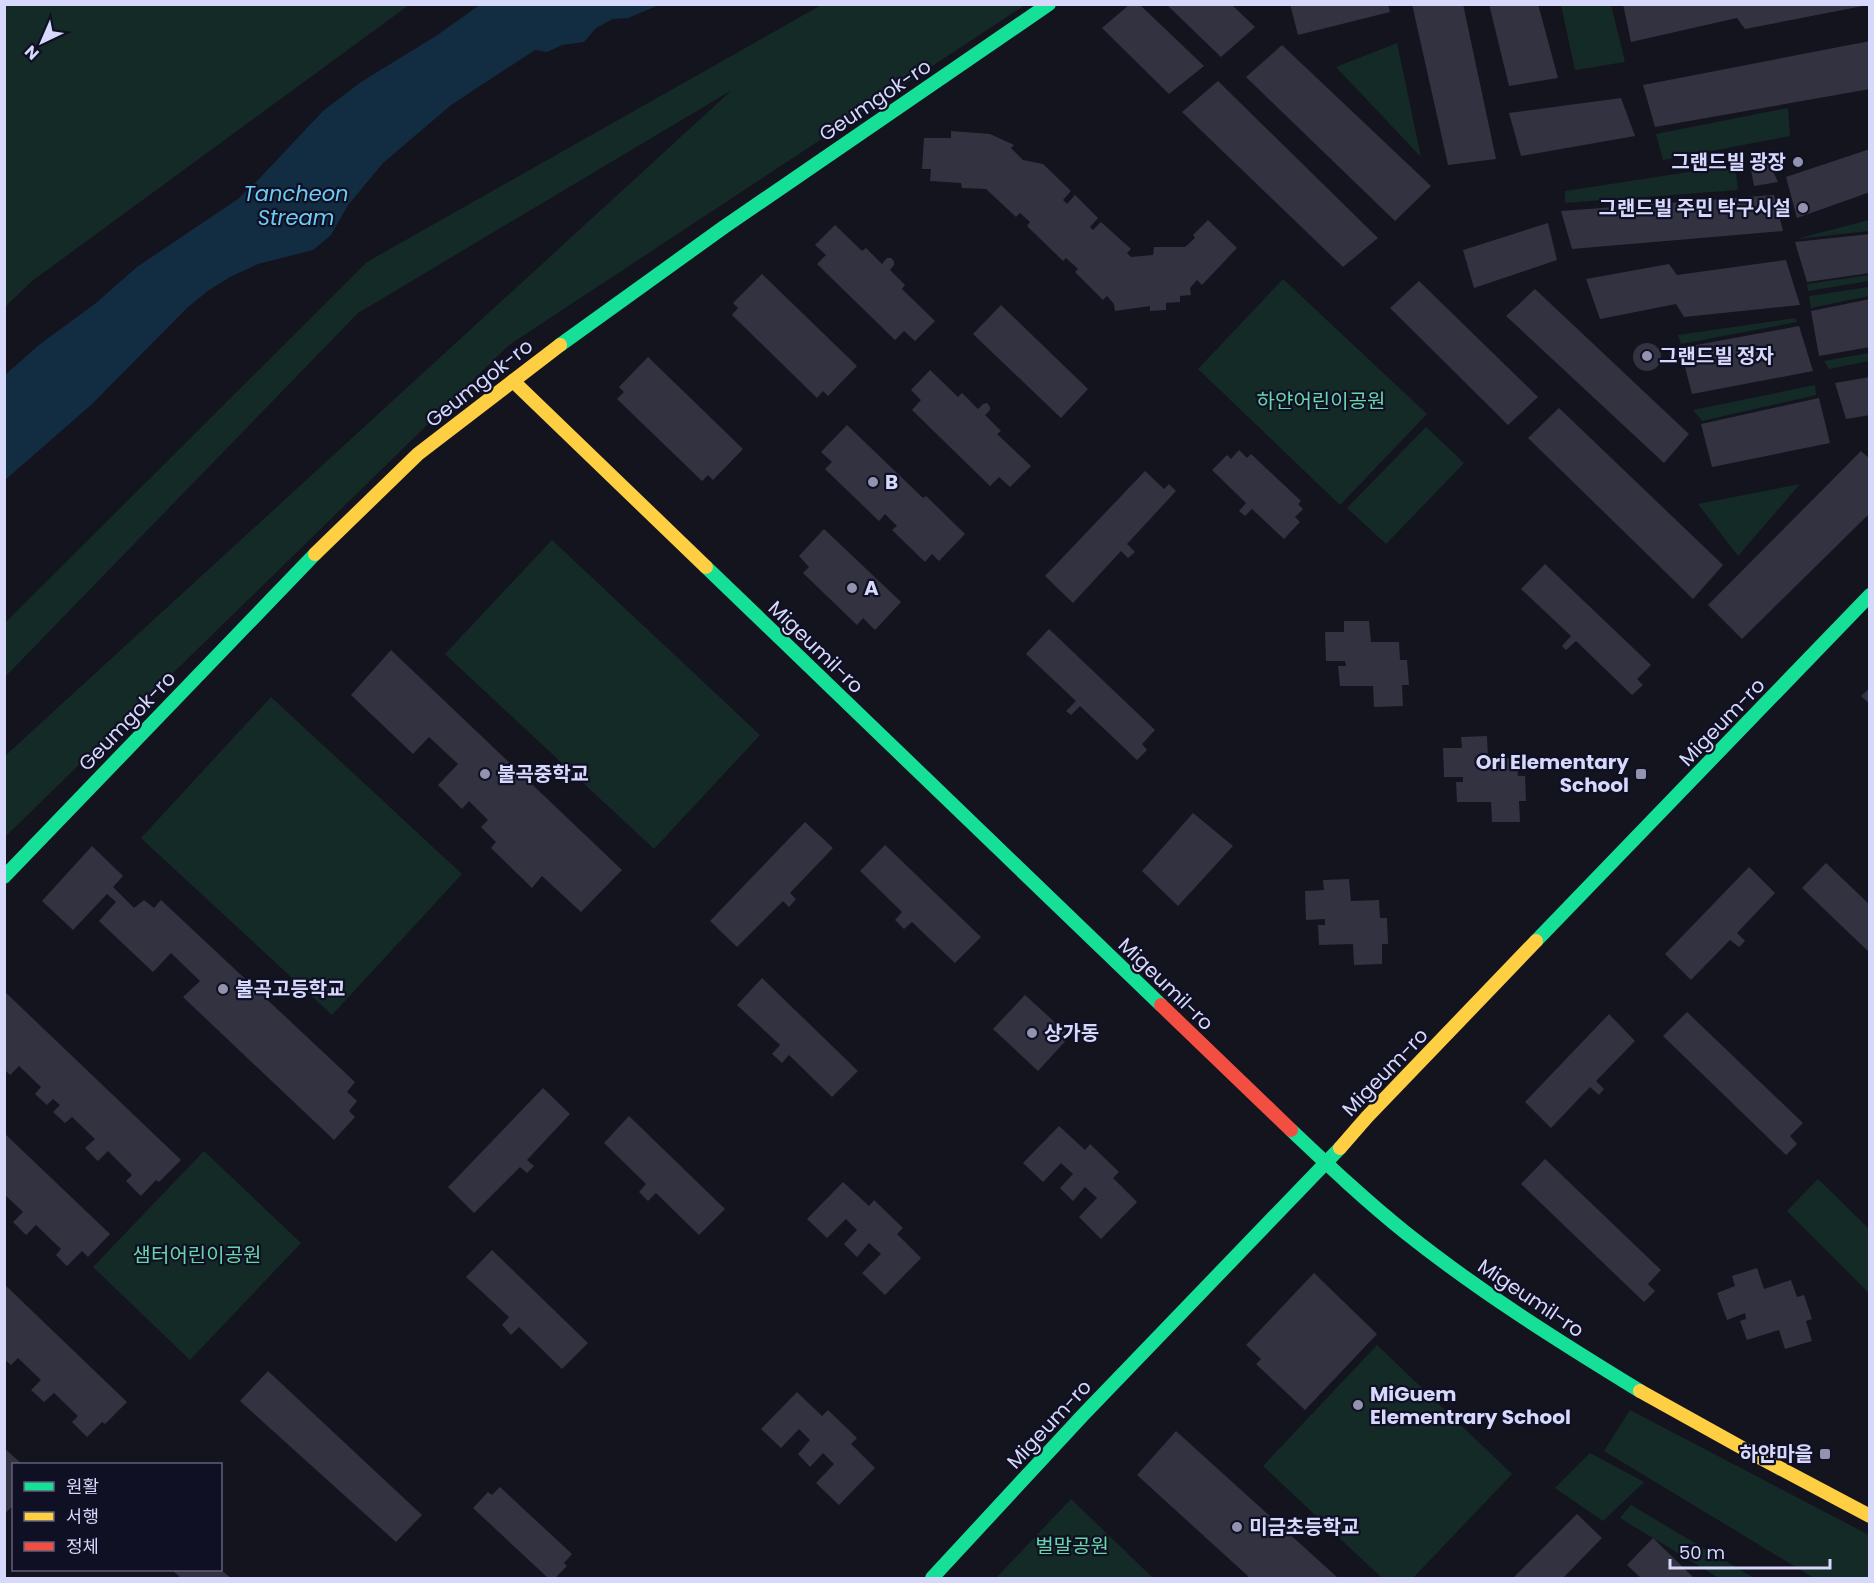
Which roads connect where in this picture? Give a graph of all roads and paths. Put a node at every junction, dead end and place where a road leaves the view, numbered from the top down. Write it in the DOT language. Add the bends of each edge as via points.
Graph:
graph roads {
  1 [pos="1049,4"];
  2 [pos="513,381"];
  3 [pos="1869,595"];
  4 [pos="4,877"];
  5 [pos="1327,1164"];
  6 [pos="1869,1516"];
  7 [pos="932,1578"];
  1 -- 2 [label="main road, Geumgok-ro" via="724,227"];
  2 -- 4 [label="main road, Geumgok-ro" via="418,454 289,579"];
  2 -- 5 [label="main road, Migeumil-ro"];
  3 -- 5 [label="main road, Migeum-ro"];
  5 -- 6 [label="main road, Migeumil-ro" via="1426,1248 1564,1345 1724,1440"];
  5 -- 7 [label="main road, Migeum-ro" via="1083,1415"];
}
